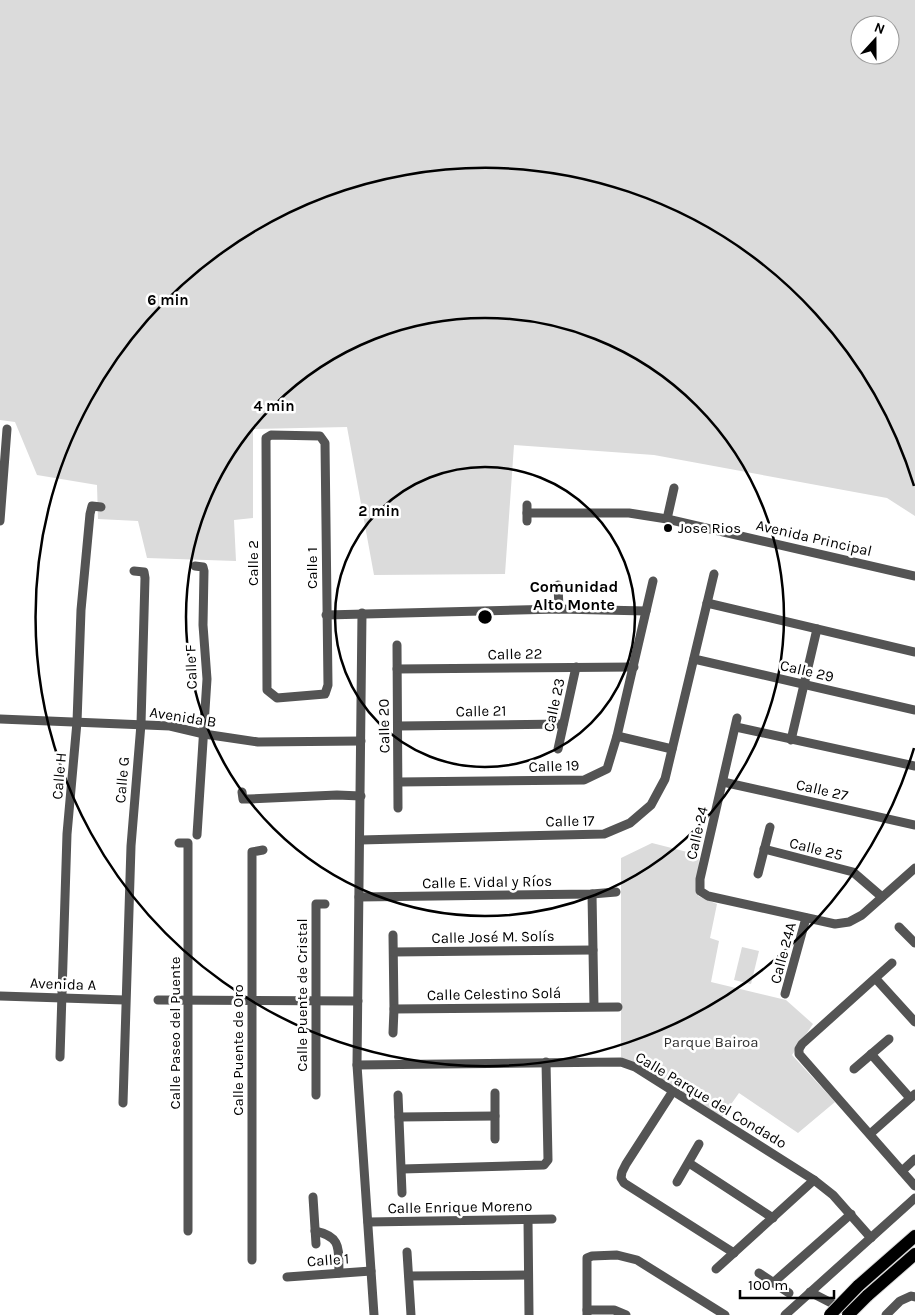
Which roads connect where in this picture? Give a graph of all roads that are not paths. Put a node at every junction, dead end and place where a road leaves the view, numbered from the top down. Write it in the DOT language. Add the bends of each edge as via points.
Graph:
graph roads {
  1 [pos="7,429"];
  2 [pos="325,443"];
  3 [pos="5,457"];
  4 [pos="15,458"];
  5 [pos="674,488"];
  6 [pos="101,507"];
  7 [pos="527,513"];
  8 [pos="667,519"];
  9 [pos="0,521"];
  10 [pos="194,566"];
  11 [pos="134,571"];
  12 [pos="714,574"];
  13 [pos="915,576"];
  14 [pos="653,581"];
  15 [pos="558,585"];
  16 [pos="707,603"];
  17 [pos="559,609"];
  18 [pos="646,611"];
  19 [pos="362,613"];
  20 [pos="326,615"];
  21 [pos="816,629"];
  22 [pos="397,645"];
  23 [pos="915,652"];
  24 [pos="694,659"];
  25 [pos="576,667"];
  26 [pos="634,667"];
  27 [pos="397,669"];
  28 [pos="804,685"];
  29 [pos="325,694"];
  30 [pos="915,710"];
  31 [pos="0,719"];
  32 [pos="77,722"];
  33 [pos="140,724"];
  34 [pos="564,724"];
  35 [pos="398,726"];
  36 [pos="204,734"];
  37 [pos="617,736"];
  38 [pos="791,740"];
  39 [pos="361,741"];
  40 [pos="558,749"];
  41 [pos="672,749"];
  42 [pos="915,766"];
  43 [pos="399,782"];
  44 [pos="723,782"];
  45 [pos="242,792"];
  46 [pos="361,796"];
  47 [pos="398,808"];
  48 [pos="915,825"];
  49 [pos="770,827"];
  50 [pos="197,835"];
  51 [pos="360,840"];
  52 [pos="179,843"];
  53 [pos="764,849"];
  54 [pos="263,850"];
  55 [pos="915,868"];
  56 [pos="758,874"];
  57 [pos="616,892"];
  58 [pos="592,894"];
  59 [pos="359,897"];
  60 [pos="882,898"];
  61 [pos="325,904"];
  62 [pos="806,918"];
  63 [pos="899,927"];
  64 [pos="393,935"];
  65 [pos="915,943"];
  66 [pos="593,950"];
  67 [pos="394,952"];
  68 [pos="892,963"];
  69 [pos="876,979"];
  70 [pos="785,994"];
  71 [pos="0,996"];
  72 [pos="62,998"];
  73 [pos="125,1000"];
  74 [pos="158,1000"];
  75 [pos="188,1001"];
  76 [pos="316,1001"];
  77 [pos="358,1001"];
  78 [pos="252,1002"];
  79 [pos="594,1006"];
  80 [pos="618,1007"];
  81 [pos="394,1009"];
  82 [pos="915,1022"];
  83 [pos="393,1033"];
  84 [pos="889,1039"];
  85 [pos="871,1054"];
  86 [pos="60,1057"];
  87 [pos="546,1062"];
  88 [pos="357,1065"];
  89 [pos="854,1069"];
  90 [pos="672,1091"];
  91 [pos="495,1093"];
  92 [pos="316,1095"];
  93 [pos="398,1095"];
  94 [pos="913,1096"];
  95 [pos="123,1103"];
  96 [pos="495,1116"];
  97 [pos="399,1118"];
  98 [pos="870,1134"];
  99 [pos="495,1139"];
  100 [pos="699,1144"];
  101 [pos="915,1159"];
  102 [pos="689,1163"];
  103 [pos="402,1169"];
  104 [pos="902,1171"];
  105 [pos="814,1180"];
  106 [pos="677,1182"];
  107 [pos="915,1186"];
  108 [pos="402,1193"];
  109 [pos="314,1197"];
  110 [pos="915,1198"];
  111 [pos="851,1214"];
  112 [pos="774,1218"];
  113 [pos="552,1219"];
  114 [pos="528,1220"];
  115 [pos="368,1222"];
  116 [pos="188,1231"];
  117 [pos="315,1231"];
  118 [pos="915,1236"];
  119 [pos="871,1238"];
  120 [pos="316,1244"];
  121 [pos="407,1252"];
  122 [pos="734,1253"];
  123 [pos="915,1254"];
  124 [pos="252,1260"];
  125 [pos="716,1269"];
  126 [pos="371,1271"];
  127 [pos="339,1273"];
  128 [pos="759,1273"];
  129 [pos="528,1274"];
  130 [pos="409,1276"];
  131 [pos="287,1277"];
  132 [pos="774,1282"];
  133 [pos="810,1292"];
  134 [pos="789,1293"];
  135 [pos="915,1297"];
  136 [pos="587,1312"];
  137 [pos="374,1315"];
  138 [pos="411,1315"];
  139 [pos="529,1315"];
  140 [pos="626,1315"];
  141 [pos="725,1315"];
  142 [pos="785,1315"];
  143 [pos="830,1315"];
  144 [pos="848,1315"];
  145 [pos="855,1315"];
  146 [pos="886,1315"];
  1 -- 3 [label="street"];
  2 -- 20 [label="street, Calle 1"];
  2 -- 29 [label="street, Calle 2" via="320,436 271,435 266,438 268,690 277,698"];
  3 -- 4 [label="street"];
  3 -- 9 [label="street"];
  5 -- 8 [label="street"];
  6 -- 32 [label="street, Calle H" via="92,506 90,514 81,610"];
  7 -- 8 [label="street, Avenida Principal" via="630,513"];
  8 -- 13 [label="street, Avenida Principal"];
  10 -- 36 [label="street, Calle F" via="203,567 204,571 207,679"];
  11 -- 33 [label="street, Calle G" via="144,572 145,578"];
  12 -- 16 [label="street, Calle 17"];
  14 -- 18 [label="street, Calle 19"];
  15 -- 17 [label="street"];
  16 -- 21 [label="street"];
  16 -- 24 [label="street, Calle 17"];
  17 -- 18 [label="street"];
  17 -- 19 [label="street"];
  18 -- 26 [label="street, Calle 19"];
  19 -- 20 [label="street"];
  19 -- 39 [label="street"];
  20 -- 29 [label="street, Calle 1" via="328,685"];
  21 -- 23 [label="street"];
  21 -- 28 [label="street"];
  22 -- 27 [label="street, Calle 20"];
  24 -- 28 [label="street, Calle 29"];
  24 -- 41 [label="street, Calle 17"];
  25 -- 26 [label="street, Calle 22"];
  25 -- 27 [label="street, Calle 22"];
  25 -- 34 [label="street, Calle 23"];
  26 -- 37 [label="street, Calle 19"];
  27 -- 35 [label="street, Calle 20"];
  28 -- 30 [label="street, Calle 29"];
  28 -- 38 [label="street"];
  31 -- 32 [label="street, Avenida B"];
  32 -- 33 [label="street, Avenida B"];
  32 -- 72 [label="street, Calle H" via="67,834"];
  33 -- 36 [label="street, Avenida B" via="170,726"];
  33 -- 73 [label="street, Calle G"];
  34 -- 35 [label="street, Calle 21"];
  34 -- 40 [label="street, Calle 23"];
  35 -- 43 [label="street, Calle 20"];
  36 -- 39 [label="street, Avenida B" via="258,742"];
  36 -- 50 [label="street, Calle F"];
  37 -- 41 [label="street"];
  37 -- 43 [label="street, Calle 19" via="607,769 584,780"];
  38 -- 42 [label="street, Calle 24"];
  38 -- 44 [label="street, Calle 24" via="736,722"];
  39 -- 46 [label="street"];
  41 -- 51 [label="street, Calle 17" via="665,779 651,805 630,823 604,834"];
  43 -- 47 [label="street, Calle 20"];
  44 -- 48 [label="street, Calle 27"];
  44 -- 62 [label="street, Calle 24" via="700,891 708,896"];
  45 -- 46 [label="street" via="243,799 337,794"];
  46 -- 51 [label="street"];
  49 -- 53 [label="street"];
  51 -- 59 [label="street"];
  52 -- 75 [label="street, Calle Paseo del Puente" via="188,843"];
  53 -- 56 [label="street"];
  53 -- 60 [label="street, Calle 25" via="853,872"];
  54 -- 78 [label="street, Calle Puente de Oro" via="252,852"];
  55 -- 60 [label="street, Calle 24"];
  57 -- 58 [label="street, Calle E. Vidal y Ríos"];
  58 -- 59 [label="street, Calle E. Vidal y Ríos"];
  58 -- 66 [label="street"];
  59 -- 77 [label="street"];
  60 -- 62 [label="street, Calle 24" via="848,922 835,924"];
  61 -- 76 [label="street, Calle Puente de Cristal" via="316,904"];
  62 -- 70 [label="street, Calle 24A"];
  63 -- 65 [label="street"];
  64 -- 67 [label="street"];
  66 -- 67 [label="street, Calle José M. Solís"];
  66 -- 79 [label="street"];
  67 -- 81 [label="street"];
  68 -- 69 [label="street"];
  69 -- 82 [label="street"];
  69 -- 98 [label="street" via="798,1049"];
  71 -- 72 [label="street, Avenida A"];
  72 -- 73 [label="street, Avenida A"];
  72 -- 86 [label="street, Calle H"];
  73 -- 95 [label="street, Calle G"];
  74 -- 75 [label="street"];
  75 -- 78 [label="street"];
  75 -- 116 [label="street, Calle Paseo del Puente"];
  76 -- 77 [label="street"];
  76 -- 78 [label="street"];
  76 -- 92 [label="street, Calle Puente de Cristal"];
  77 -- 88 [label="street"];
  78 -- 124 [label="street, Calle Puente de Oro"];
  79 -- 80 [label="street, Calle Celestino Solá"];
  79 -- 81 [label="street, Calle Celestino Solá"];
  81 -- 83 [label="street"];
  84 -- 85 [label="street"];
  85 -- 89 [label="street"];
  85 -- 94 [label="street"];
  87 -- 88 [label="street, Calle Parque del Condado"];
  87 -- 90 [label="street, Calle Parque del Condado" via="620,1062 635,1067"];
  87 -- 103 [label="street" via="548,1160 544,1165"];
  88 -- 115 [label="street"];
  90 -- 105 [label="street, Calle Parque del Condado"];
  90 -- 122 [label="street" via="626,1164 621,1178 624,1183"];
  91 -- 96 [label="street"];
  93 -- 97 [label="street"];
  94 -- 98 [label="street"];
  96 -- 97 [label="street"];
  96 -- 99 [label="street"];
  97 -- 103 [label="street"];
  98 -- 104 [label="street"];
  100 -- 102 [label="street"];
  101 -- 104 [label="street"];
  102 -- 106 [label="street"];
  102 -- 112 [label="street"];
  103 -- 108 [label="street"];
  104 -- 107 [label="street"];
  105 -- 111 [label="street, Calle Parque del Condado"];
  105 -- 112 [label="street"];
  109 -- 117 [label="street"];
  110 -- 119 [label="street"];
  111 -- 119 [label="street, Calle Parque del Condado"];
  111 -- 132 [label="street"];
  112 -- 122 [label="street"];
  113 -- 114 [label="street, Calle Enrique Moreno"];
  114 -- 115 [label="street, Calle Enrique Moreno"];
  114 -- 129 [label="street"];
  115 -- 126 [label="street"];
  117 -- 120 [label="street"];
  117 -- 127 [label="street" via="334,1238 337,1243"];
  118 -- 143 [label="highway, bridge"];
  119 -- 133 [label="street"];
  121 -- 130 [label="street"];
  122 -- 125 [label="street"];
  123 -- 144 [label="highway, bridge"];
  126 -- 127 [label="street, Calle 1"];
  126 -- 137 [label="street"];
  127 -- 131 [label="street, Calle 1"];
  128 -- 132 [label="street"];
  129 -- 130 [label="street"];
  129 -- 139 [label="street"];
  130 -- 138 [label="street"];
  132 -- 134 [label="street"];
  133 -- 142 [label="street"];
  133 -- 145 [label="street"];
  135 -- 146 [label="street" via="900,1301"];
  136 -- 140 [label="street" via="614,1310"];
  136 -- 141 [label="street" via="587,1258 617,1255 637,1260"];
}
